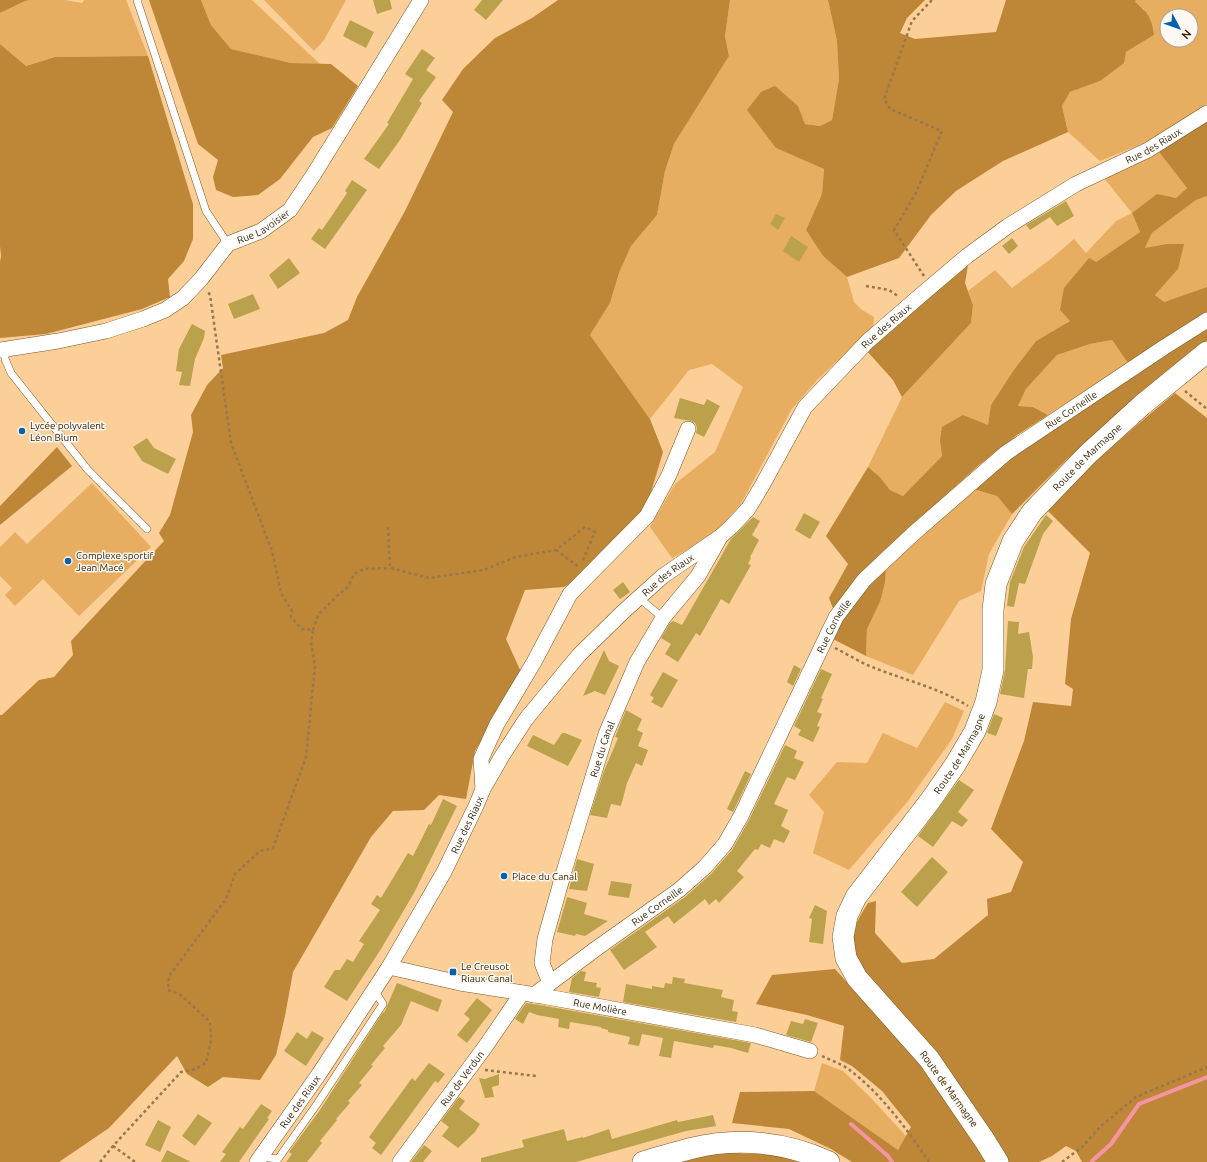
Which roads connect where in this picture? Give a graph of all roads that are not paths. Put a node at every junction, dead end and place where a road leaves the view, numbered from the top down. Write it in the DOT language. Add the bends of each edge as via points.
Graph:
graph roads {
  1 [pos="136,0"];
  2 [pos="421,0"];
  3 [pos="1207,113"];
  4 [pos="228,244"];
  5 [pos="1207,320"];
  6 [pos="3,350"];
  7 [pos="1207,352"];
  8 [pos="688,429"];
  9 [pos="147,529"];
  10 [pos="720,537"];
  11 [pos="639,598"];
  12 [pos="663,618"];
  13 [pos="483,789"];
  14 [pos="389,967"];
  15 [pos="550,983"];
  16 [pos="528,994"];
  17 [pos="810,1051"];
  18 [pos="259,1160"];
  19 [pos="400,1162"];
  20 [pos="643,1162"];
  21 [pos="829,1162"];
  22 [pos="998,1162"];
  1 -- 4 [label="lane" via="206,211"];
  2 -- 4 [label="street, Rue Lavoisier" via="290,210 261,231"];
  3 -- 10 [label="street, Rue des Riaux" via="1148,150 1076,184 1014,222 932,285 868,341 805,407 748,509"];
  4 -- 6 [label="street, Rue Lavoisier" via="201,279 183,298 166,310 106,331"];
  5 -- 15 [label="street, Rue Corneille" via="1006,453 914,532 864,580 836,617 741,816 725,844 705,867 679,890"];
  6 -- 9 [label="lane" via="11,373 88,470"];
  7 -- 22 [label="street, Route de Marmagne" via="1088,454 1032,512 1012,541 996,584 993,610 993,670 986,702 975,731 930,801 856,897 847,916 843,937 846,958 857,978 929,1059"];
  8 -- 13 [label="street" via="669,475 646,516 570,594 497,724 481,759"];
  10 -- 11 [label="street, Rue des Riaux" via="663,576"];
  10 -- 12 [label="street, Rue du Canal" via="698,576"];
  11 -- 12 [label="lane"];
  11 -- 13 [label="street, Rue des Riaux" via="578,655 526,719"];
  12 -- 15 [label="street, Rue du Canal" via="637,662 606,734 545,939 542,963"];
  13 -- 14 [label="street, Rue des Riaux" via="444,872"];
  14 -- 16 [label="street, Rue Molière" via="460,983"];
  14 -- 18 [label="street, Rue des Riaux"];
  15 -- 16 [label="street, Rue Corneille"];
  16 -- 17 [label="street, Rue Molière" via="755,1035"];
  16 -- 19 [label="street, Rue de Verdun"];
  20 -- 21 [label="street" via="695,1147 734,1142 795,1149"];
}
